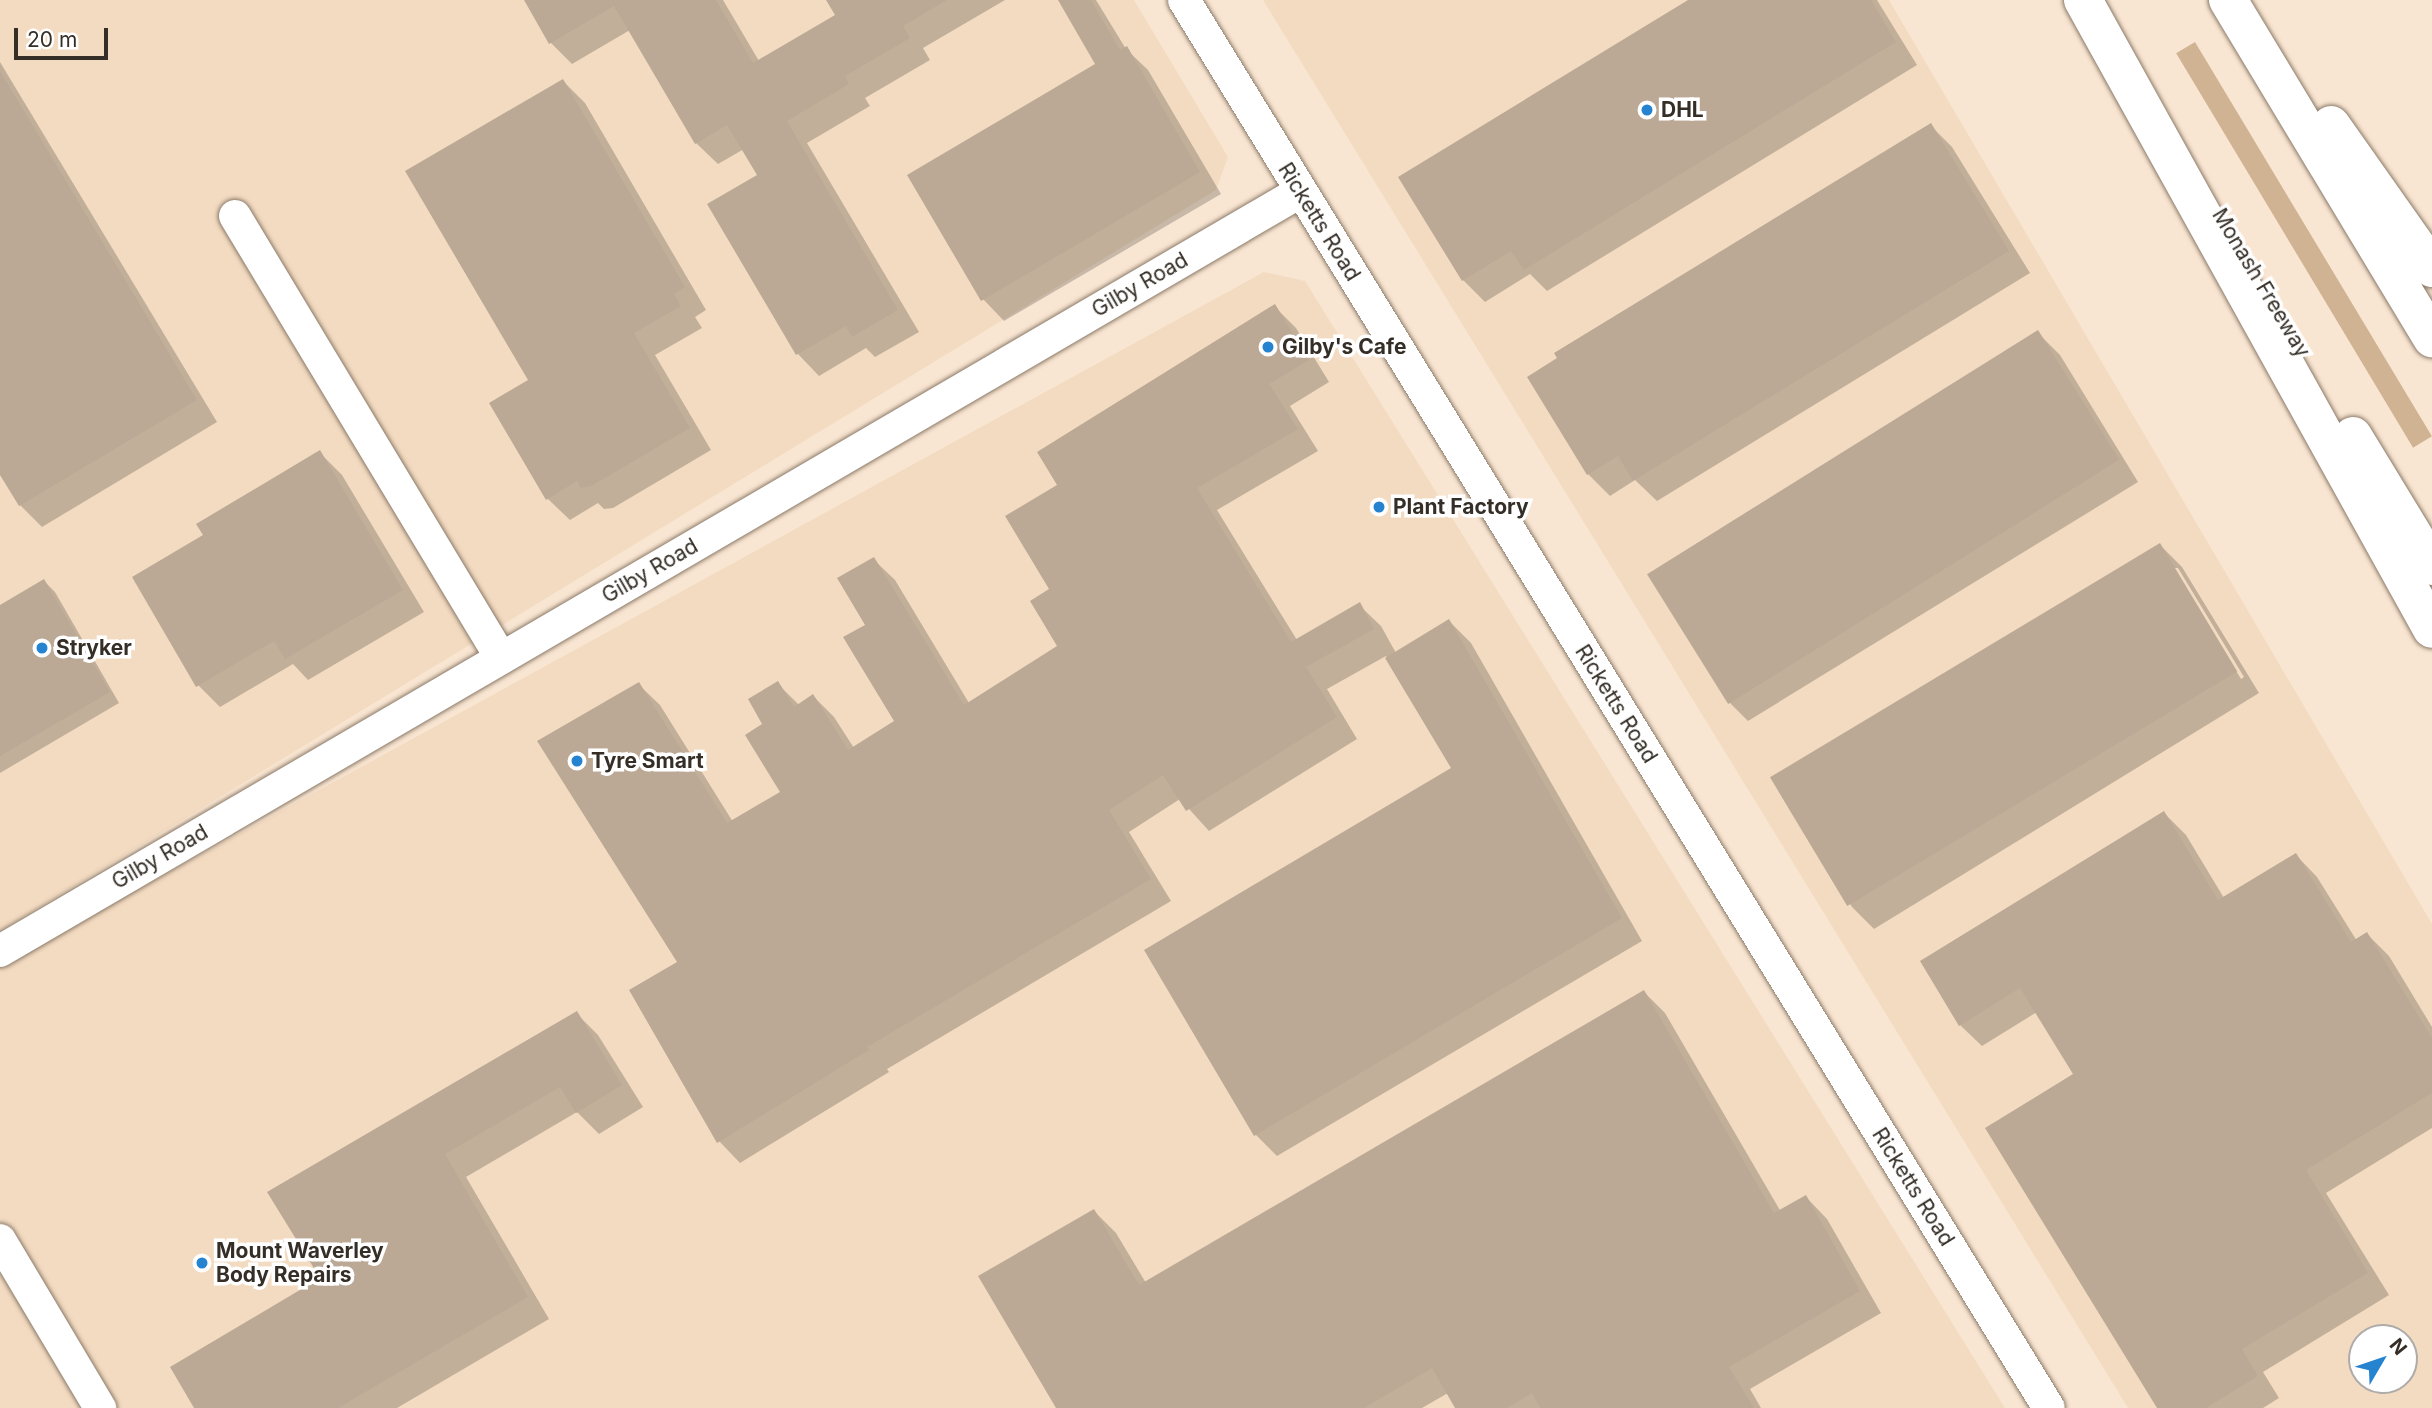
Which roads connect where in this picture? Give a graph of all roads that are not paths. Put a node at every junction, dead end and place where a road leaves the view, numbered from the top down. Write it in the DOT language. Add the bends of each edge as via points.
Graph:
graph roads {
  1 [pos="1184,0"];
  2 [pos="2083,0"];
  3 [pos="2089,0"];
  4 [pos="2228,0"];
  5 [pos="2243,0"];
  6 [pos="1300,192"];
  7 [pos="235,216"];
  8 [pos="2432,268"];
  9 [pos="2432,338"];
  10 [pos="2432,566"];
  11 [pos="2432,629"];
  12 [pos="502,658"];
  13 [pos="0,951"];
  14 [pos="0,1240"];
  15 [pos="100,1408"];
  16 [pos="2049,1408"];
  1 -- 6 [label="street, Ricketts Road"];
  2 -- 11 [label="highway"];
  3 -- 10 [label="highway, Monash Freeway"];
  4 -- 9 [label="highway"];
  5 -- 8 [label="highway"];
  6 -- 12 [label="street, Gilby Road"];
  6 -- 16 [label="street, Ricketts Road"];
  7 -- 12 [label="street"];
  12 -- 13 [label="street, Gilby Road"];
  14 -- 15 [label="street"];
}
